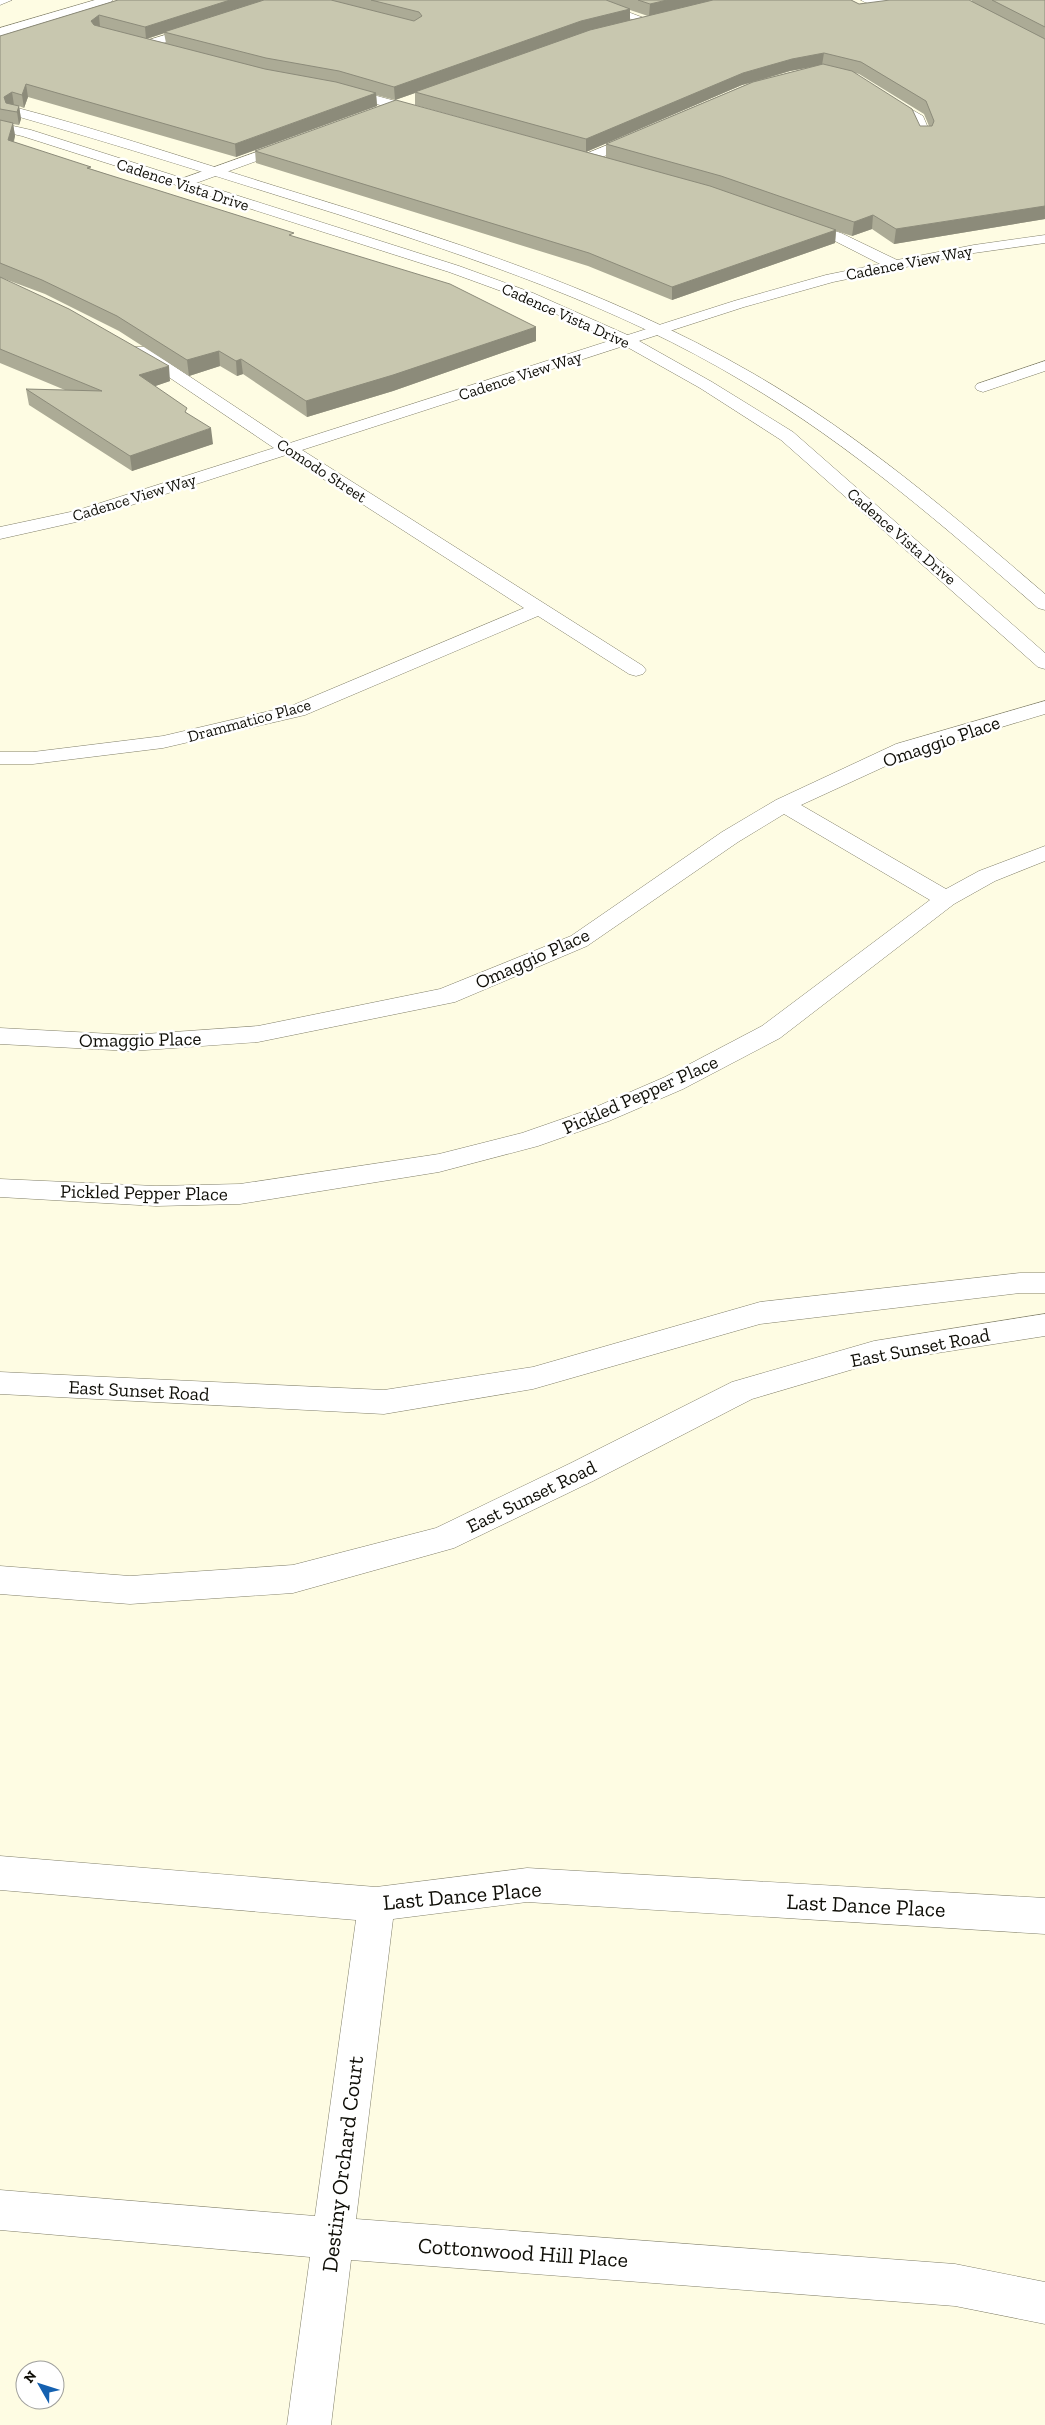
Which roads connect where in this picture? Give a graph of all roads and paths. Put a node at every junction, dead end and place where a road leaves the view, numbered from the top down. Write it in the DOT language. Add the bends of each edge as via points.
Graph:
graph roads {
  1 [pos="6,0"];
  2 [pos="107,0"];
  3 [pos="584,0"];
  4 [pos="867,0"];
  5 [pos="895,0"];
  6 [pos="0,2"];
  7 [pos="211,24"];
  8 [pos="620,27"];
  9 [pos="0,32"];
  10 [pos="165,50"];
  11 [pos="331,88"];
  12 [pos="871,89"];
  13 [pos="412,98"];
  14 [pos="394,105"];
  15 [pos="0,108"];
  16 [pos="376,112"];
  17 [pos="441,118"];
  18 [pos="0,127"];
  19 [pos="650,132"];
  20 [pos="924,135"];
  21 [pos="301,140"];
  22 [pos="571,154"];
  23 [pos="588,158"];
  24 [pos="606,164"];
  25 [pos="213,172"];
  26 [pos="183,183"];
  27 [pos="790,220"];
  28 [pos="1045,239"];
  29 [pos="895,265"];
  30 [pos="656,331"];
  31 [pos="626,340"];
  32 [pos="123,342"];
  33 [pos="1045,366"];
  34 [pos="983,387"];
  35 [pos="288,449"];
  36 [pos="0,533"];
  37 [pos="1045,604"];
  38 [pos="540,608"];
  39 [pos="1045,663"];
  40 [pos="636,670"];
  41 [pos="1045,707"];
  42 [pos="0,758"];
  43 [pos="784,805"];
  44 [pos="1045,853"];
  45 [pos="946,899"];
  46 [pos="0,1036"];
  47 [pos="0,1188"];
  48 [pos="1045,1283"];
  49 [pos="1045,1325"];
  50 [pos="0,1383"];
  51 [pos="0,1580"];
  52 [pos="0,1873"];
  53 [pos="376,1904"];
  54 [pos="1045,1916"];
  55 [pos="0,2210"];
  56 [pos="333,2238"];
  57 [pos="1045,2303"];
  58 [pos="309,2425"];
  1 -- 6 [label="street"];
  2 -- 9 [label="street"];
  3 -- 8 [label="street" via="650,20"];
  4 -- 5 [label="street"];
  7 -- 10 [label="street" via="141,44"];
  11 -- 14 [label="street"];
  12 -- 20 [label="street" via="918,119"];
  13 -- 14 [label="street"];
  14 -- 16 [label="street"];
  14 -- 17 [label="street"];
  15 -- 25 [label="street, Cadence Vista Drive"];
  18 -- 26 [label="street, Cadence Vista Drive"];
  19 -- 23 [label="street"];
  21 -- 25 [label="street"];
  22 -- 23 [label="street"];
  23 -- 24 [label="street"];
  25 -- 26 [label="street"];
  25 -- 30 [label="street, Cadence Vista Drive" via="506,266"];
  26 -- 31 [label="street, Cadence Vista Drive" via="454,269 528,296"];
  27 -- 29 [label="street" via="836,236"];
  28 -- 29 [label="street, Cadence View Way"];
  29 -- 30 [label="street, Cadence View Way" via="831,278"];
  30 -- 31 [label="street, Cadence View Way"];
  30 -- 37 [label="street, Cadence Vista Drive" via="748,378 855,447"];
  31 -- 35 [label="street, Cadence View Way"];
  31 -- 39 [label="street, Cadence Vista Drive" via="787,436"];
  32 -- 35 [label="street, Comodo Street" via="140,350"];
  33 -- 34 [label="street"];
  35 -- 36 [label="street, Cadence View Way" via="78,516"];
  35 -- 38 [label="street, Comodo Street"];
  38 -- 40 [label="street, Comodo Street"];
  38 -- 42 [label="street, Drammatico Place" via="298,711 163,742 32,758"];
  41 -- 43 [label="street, Omaggio Place" via="904,749"];
  43 -- 45 [label="street"];
  43 -- 46 [label="street, Omaggio Place" via="730,837 579,941 446,996 258,1034 131,1043"];
  44 -- 45 [label="street, Pickled Pepper Place" via="987,876"];
  45 -- 47 [label="street, Pickled Pepper Place" via="771,1032 674,1083 600,1116 529,1140 439,1163 240,1194 156,1196"];
  48 -- 50 [label="street, East Sunset Road" via="1020,1283 760,1313 533,1378 384,1402"];
  49 -- 51 [label="street, East Sunset Road" via="874,1352 743,1390 443,1538 294,1579 130,1590"];
  52 -- 53 [label="street, Last Dance Place"];
  53 -- 54 [label="street, Last Dance Place" via="527,1885"];
  53 -- 56 [label="street, Destiny Orchard Court"];
  55 -- 56 [label="street, Cottonwood Hill Place"];
  56 -- 57 [label="street, Cottonwood Hill Place" via="955,2285"];
  56 -- 58 [label="street, Destiny Orchard Court"];
}
